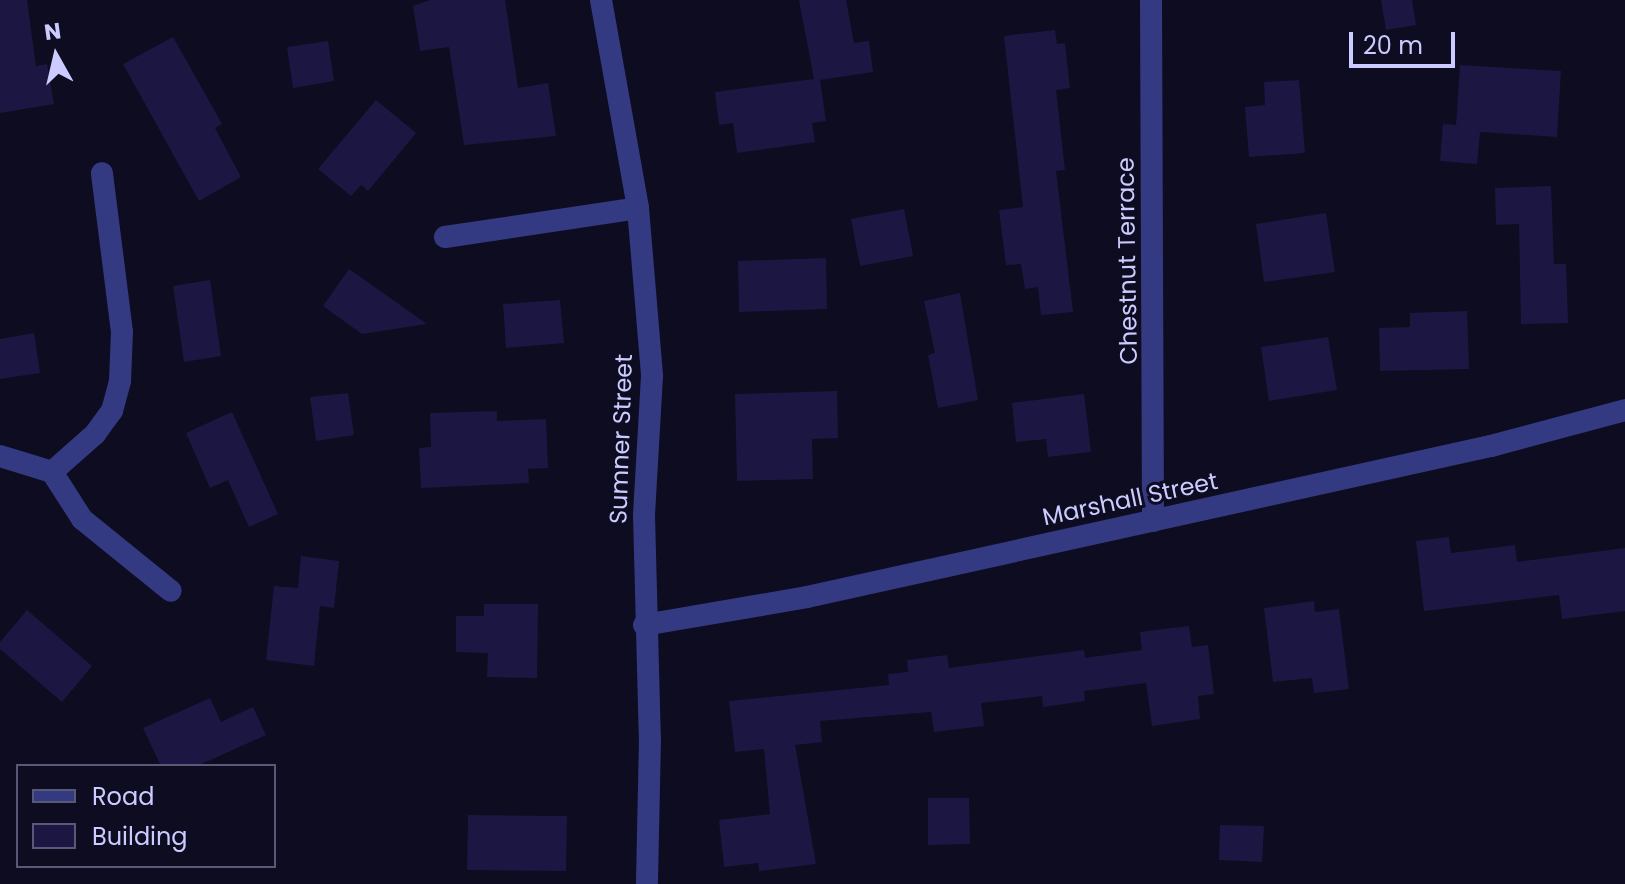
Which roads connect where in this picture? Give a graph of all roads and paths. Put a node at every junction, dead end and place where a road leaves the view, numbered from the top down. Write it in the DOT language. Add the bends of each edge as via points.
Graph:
graph roads {
  1 [pos="601,0"];
  2 [pos="1151,0"];
  3 [pos="102,173"];
  4 [pos="638,208"];
  5 [pos="445,237"];
  6 [pos="1625,410"];
  7 [pos="0,456"];
  8 [pos="52,472"];
  9 [pos="1153,521"];
  10 [pos="171,591"];
  11 [pos="644,625"];
  12 [pos="647,884"];
  1 -- 4 [label="street, Sumner Street"];
  2 -- 9 [label="street, Chestnut Terrace"];
  3 -- 8 [label="street" via="122,332 120,381 112,411 95,434"];
  4 -- 5 [label="street"];
  4 -- 11 [label="street, Sumner Street" via="652,376"];
  6 -- 9 [label="street, Marshall Street" via="1491,446"];
  7 -- 8 [label="street"];
  8 -- 10 [label="street" via="82,519"];
  9 -- 11 [label="street, Marshall Street" via="807,597"];
  11 -- 12 [label="street, Sumner Street" via="650,738"];
}
